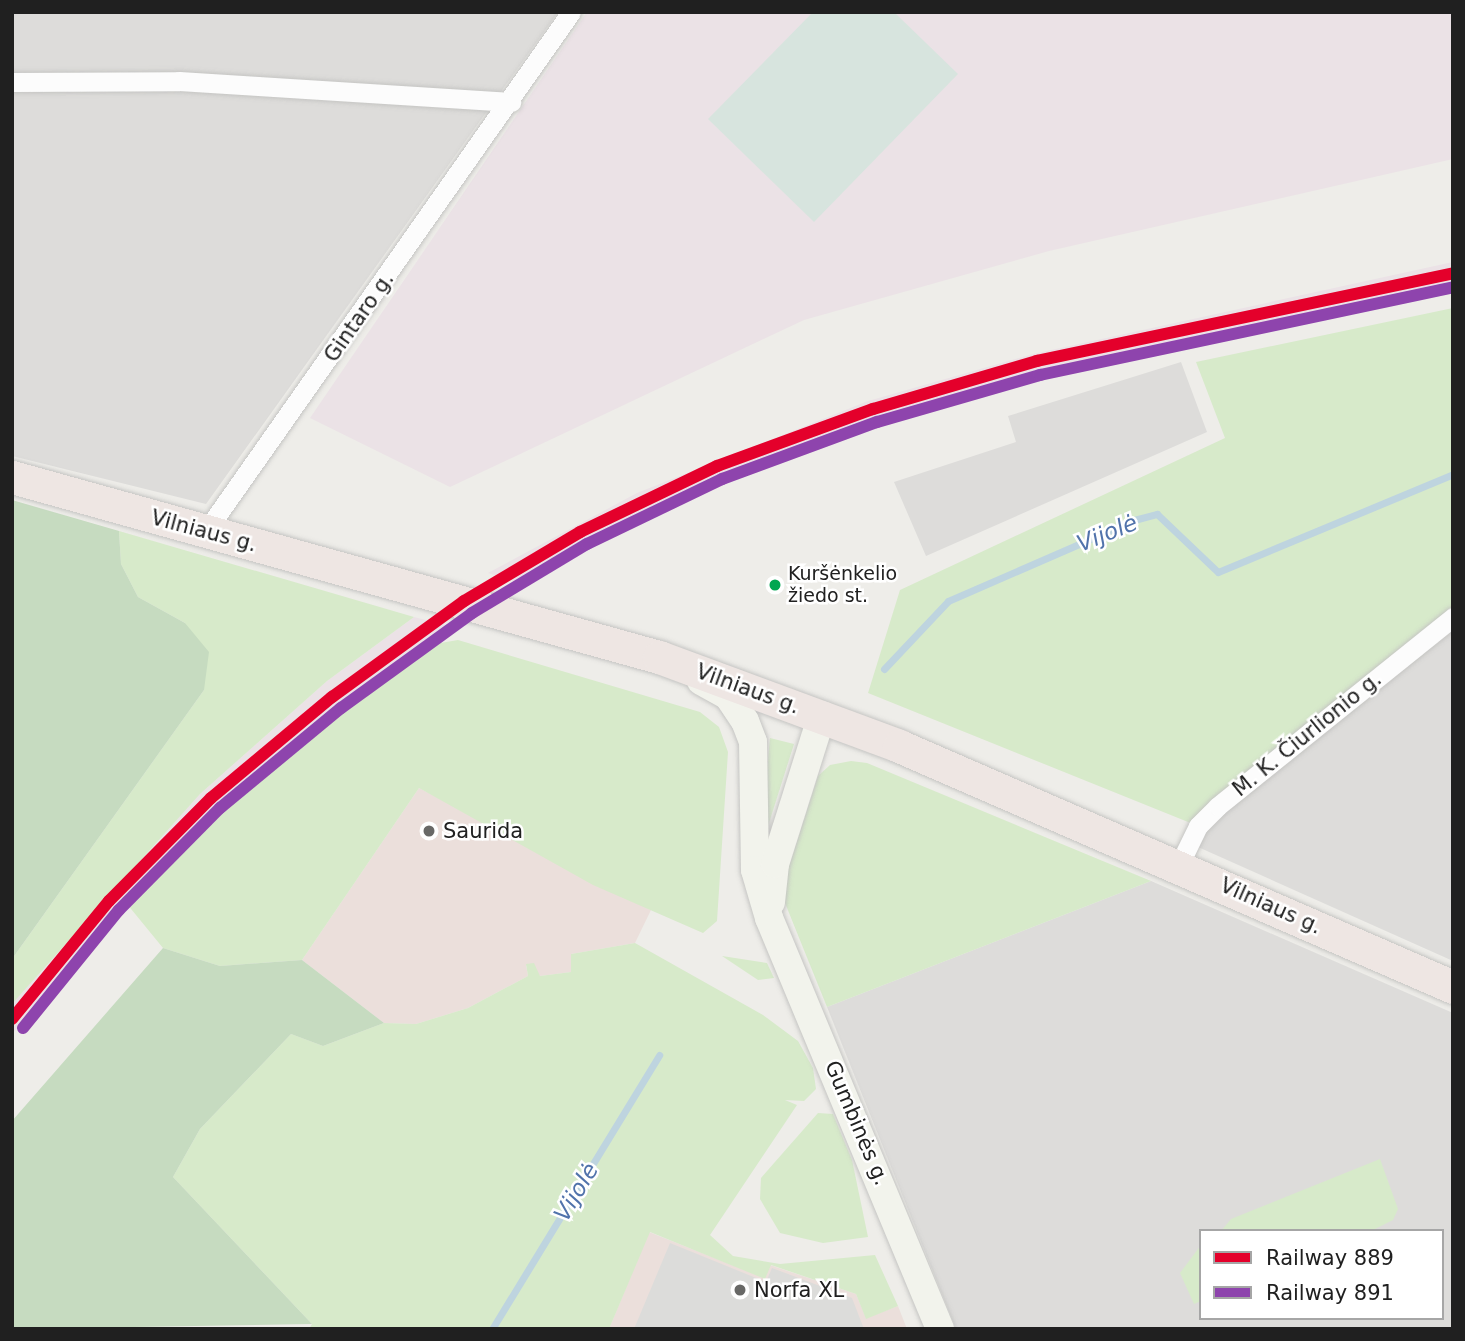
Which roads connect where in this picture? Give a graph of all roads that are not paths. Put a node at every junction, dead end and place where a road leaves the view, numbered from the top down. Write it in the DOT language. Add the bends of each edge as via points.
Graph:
graph roads {
  1 [pos="570,12"];
  2 [pos="12,82"];
  3 [pos="511,102"];
  4 [pos="12,477"];
  5 [pos="206,531"];
  6 [pos="1453,617"];
  7 [pos="659,657"];
  8 [pos="822,715"];
  9 [pos="1179,865"];
  10 [pos="769,918"];
  11 [pos="1453,987"];
  12 [pos="940,1329"];
  1 -- 3 [label="street, Gintaro g."];
  2 -- 3 [label="street" via="178,81"];
  3 -- 5 [label="street, Gintaro g."];
  4 -- 5 [label="highway, Vilniaus g."];
  5 -- 7 [label="highway, Vilniaus g."];
  6 -- 9 [label="street, M. K. Čiurlionio g." via="1218,806 1198,826"];
  7 -- 8 [label="highway, Vilniaus g."];
  7 -- 10 [label="main road, Gumbinės g." via="728,696 745,721 753,742 755,870"];
  8 -- 9 [label="highway, Vilniaus g."];
  8 -- 10 [label="main road" via="775,864"];
  9 -- 11 [label="highway, Vilniaus g."];
  10 -- 12 [label="main road, Gumbinės g."];
}
